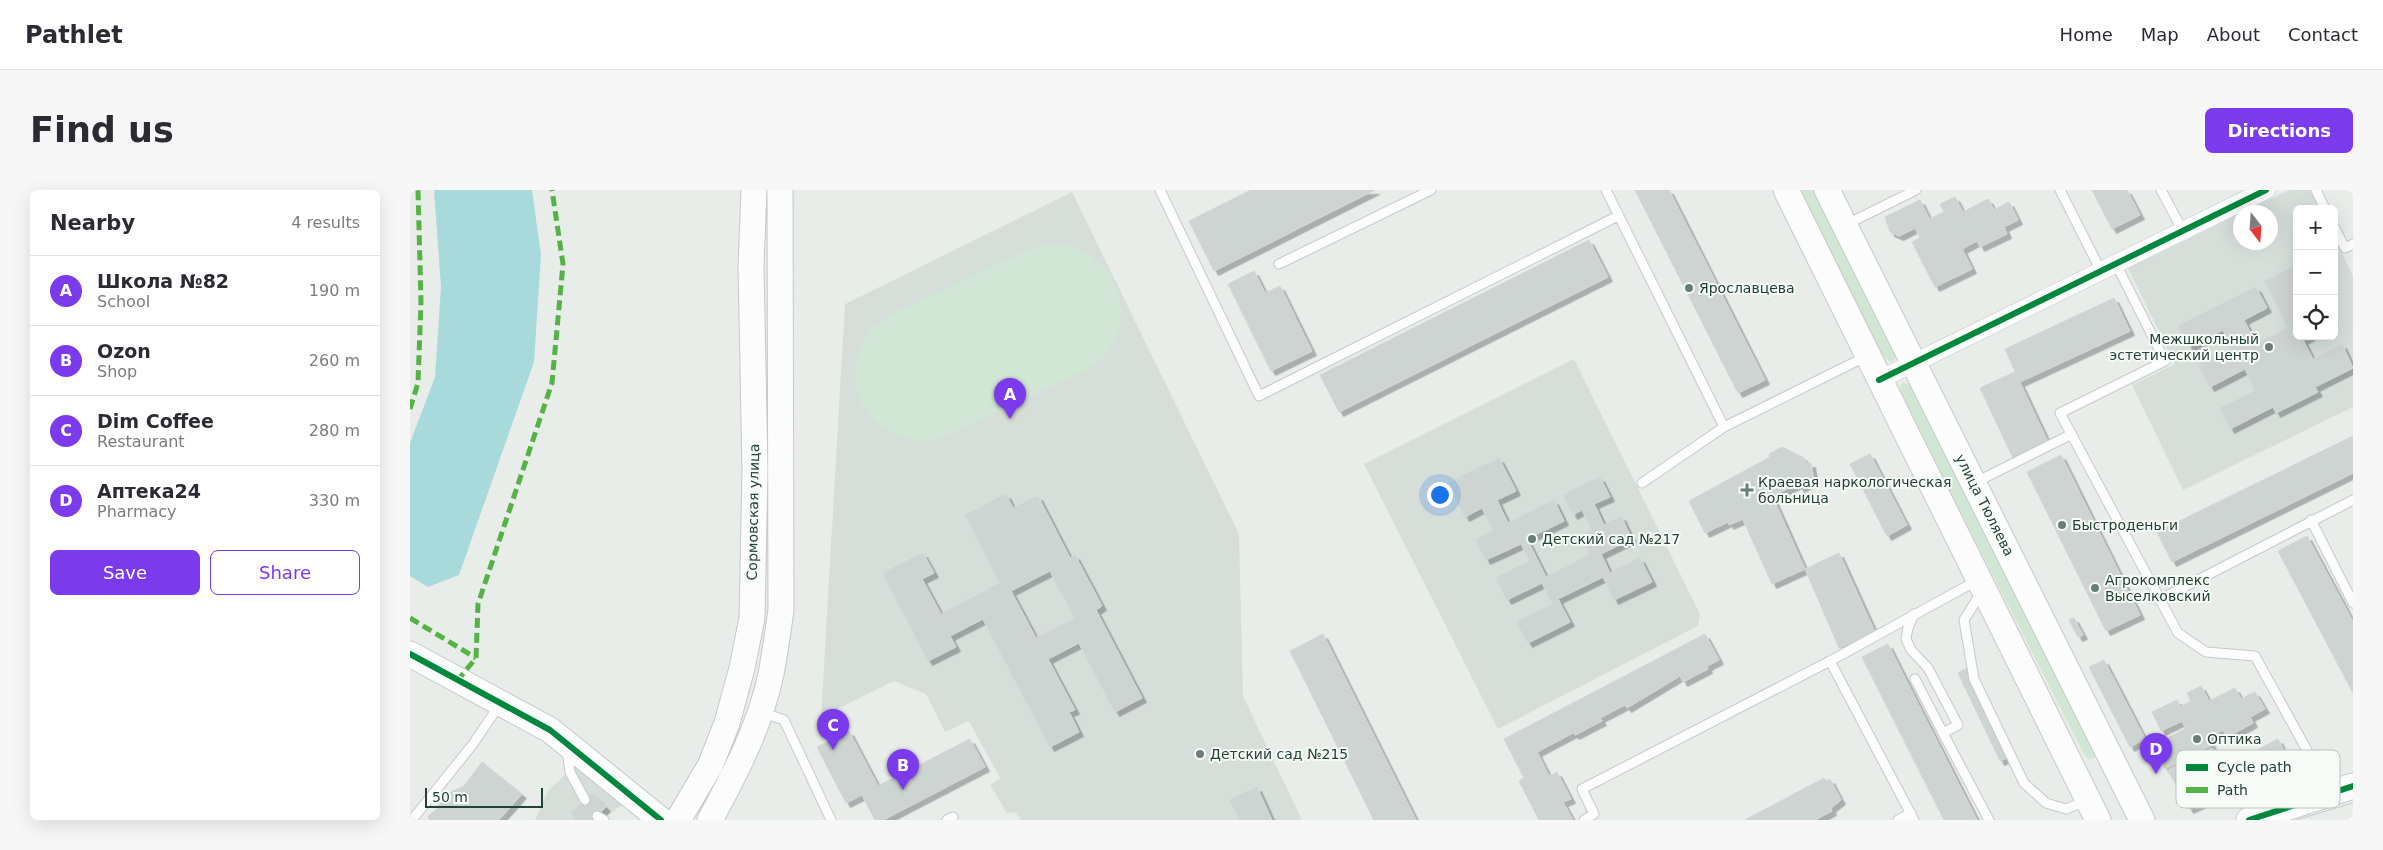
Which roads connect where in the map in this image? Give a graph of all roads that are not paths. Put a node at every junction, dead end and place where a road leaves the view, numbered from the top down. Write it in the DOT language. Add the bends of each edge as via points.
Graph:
graph roads {
  1 [pos="754,190"];
  2 [pos="780,190"];
  3 [pos="1160,190"];
  4 [pos="1431,190"];
  5 [pos="1606,190"];
  6 [pos="1786,190"];
  7 [pos="1827,190"];
  8 [pos="1916,190"];
  9 [pos="2060,190"];
  10 [pos="2161,190"];
  11 [pos="2266,190"];
  12 [pos="2316,190"];
  13 [pos="2323,205"];
  14 [pos="1618,216"];
  15 [pos="1844,225"];
  16 [pos="2183,231"];
  17 [pos="2338,235"];
  18 [pos="2353,244"];
  19 [pos="1279,264"];
  20 [pos="2109,268"];
  21 [pos="1868,356"];
  22 [pos="1914,363"];
  23 [pos="1879,380"];
  24 [pos="1724,426"];
  25 [pos="2072,434"];
  26 [pos="1642,483"];
  27 [pos="1974,484"];
  28 [pos="2353,500"];
  29 [pos="2312,520"];
  30 [pos="1982,584"];
  31 [pos="2159,600"];
  32 [pos="2353,603"];
  33 [pos="1914,614"];
  34 [pos="410,654"];
  35 [pos="1830,661"];
  36 [pos="1915,679"];
  37 [pos="500,704"];
  38 [pos="759,712"];
  39 [pos="1944,733"];
  40 [pos="567,743"];
  41 [pos="2316,750"];
  42 [pos="2124,783"];
  43 [pos="585,800"];
  44 [pos="2286,808"];
  45 [pos="2094,810"];
  46 [pos="1912,817"];
  47 [pos="412,820"];
  48 [pos="661,820"];
  49 [pos="678,820"];
  50 [pos="710,820"];
  51 [pos="831,820"];
  52 [pos="1584,820"];
  53 [pos="1898,820"];
  54 [pos="1988,820"];
  55 [pos="2142,820"];
  56 [pos="2249,820"];
  1 -- 49 [label="main road, Сормовская улица" via="751,266 755,470 752,618 727,723 710,766"];
  2 -- 38 [label="main road, Сормовская улица" via="782,610 771,676"];
  3 -- 14 [label="lane" via="1259,396"];
  4 -- 19 [label="lane"];
  5 -- 14 [label="lane"];
  6 -- 21 [label="main road"];
  7 -- 15 [label="main road, улица Тюляева"];
  8 -- 15 [label="lane"];
  9 -- 20 [label="lane"];
  10 -- 16 [label="lane"];
  11 -- 16 [label="street"];
  12 -- 13 [label="lane"];
  14 -- 24 [label="lane"];
  15 -- 22 [label="main road, улица Тюляева"];
  16 -- 20 [label="street"];
  17 -- 18 [label="lane" via="2345,248"];
  20 -- 22 [label="street"];
  20 -- 25 [label="lane" via="2165,361 2060,413"];
  21 -- 23 [label="main road"];
  21 -- 24 [label="lane"];
  22 -- 23 [label="street"];
  22 -- 27 [label="main road, улица Тюляева"];
  23 -- 30 [label="main road"];
  24 -- 26 [label="lane"];
  25 -- 27 [label="lane"];
  25 -- 31 [label="lane"];
  27 -- 42 [label="main road, улица Тюляева"];
  28 -- 29 [label="lane"];
  29 -- 31 [label="lane"];
  29 -- 32 [label="lane"];
  30 -- 33 [label="lane"];
  30 -- 45 [label="main road"];
  30 -- 45 [label="lane" via="1964,620 1974,679 2024,783 2046,803 2066,809"];
  31 -- 41 [label="lane" via="2178,633 2206,652 2255,656"];
  33 -- 35 [label="lane"];
  33 -- 39 [label="lane" via="1908,628 1908,645 1928,668 1958,725"];
  34 -- 37 [label="main road"];
  35 -- 46 [label="lane"];
  35 -- 52 [label="lane" via="1582,789 1594,814"];
  36 -- 39 [label="lane"];
  37 -- 40 [label="main road" via="550,730"];
  37 -- 47 [label="lane" via="473,744"];
  38 -- 50 [label="main road, Сормовская улица" via="735,774"];
  38 -- 51 [label="lane" via="784,720"];
  39 -- 54 [label="lane"];
  40 -- 43 [label="lane" via="570,772"];
  40 -- 48 [label="main road"];
  42 -- 45 [label="main road"];
  42 -- 55 [label="main road, улица Тюляева"];
  44 -- 56 [label="main road"];
  46 -- 53 [label="lane"];
}
